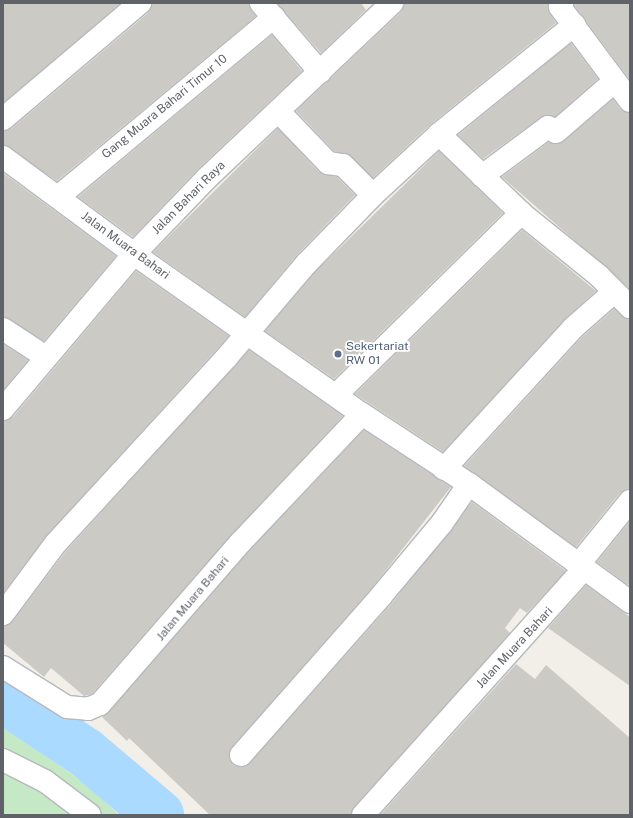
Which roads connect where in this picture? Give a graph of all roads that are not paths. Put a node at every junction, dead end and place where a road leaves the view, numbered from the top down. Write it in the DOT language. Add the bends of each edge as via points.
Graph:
graph roads {
  1 [pos="140,3"];
  2 [pos="392,3"];
  3 [pos="562,3"];
  4 [pos="268,10"];
  5 [pos="574,25"];
  6 [pos="320,72"];
  7 [pos="614,82"];
  8 [pos="630,101"];
  9 [pos="279,112"];
  10 [pos="3,118"];
  11 [pos="439,134"];
  12 [pos="3,156"];
  13 [pos="482,176"];
  14 [pos="373,195"];
  15 [pos="58,197"];
  16 [pos="521,213"];
  17 [pos="134,254"];
  18 [pos="614,292"];
  19 [pos="630,307"];
  20 [pos="3,329"];
  21 [pos="249,332"];
  22 [pos="46,358"];
  23 [pos="336,395"];
  24 [pos="3,409"];
  25 [pos="362,414"];
  26 [pos="444,469"];
  27 [pos="469,484"];
  28 [pos="630,501"];
  29 [pos="582,566"];
  30 [pos="630,602"];
  31 [pos="3,614"];
  32 [pos="3,667"];
  33 [pos="241,755"];
  34 [pos="3,760"];
  35 [pos="90,815"];
  36 [pos="363,815"];
  1 -- 10 [label="street"];
  2 -- 6 [label="street, Jalan Bahari Raya"];
  3 -- 5 [label="street" via="560,7"];
  4 -- 6 [label="street"];
  4 -- 15 [label="street, Gang Muara Bahari Timur 10"];
  5 -- 7 [label="street"];
  5 -- 11 [label="street"];
  6 -- 9 [label="street, Jalan Bahari Raya"];
  7 -- 8 [label="street"];
  7 -- 13 [label="street" via="556,132 548,127"];
  9 -- 14 [label="street" via="328,162 343,165"];
  9 -- 17 [label="street, Jalan Bahari Raya" via="207,178"];
  11 -- 13 [label="street"];
  11 -- 14 [label="street"];
  12 -- 15 [label="street, Jalan Muara Bahari"];
  13 -- 16 [label="street"];
  14 -- 21 [label="street" via="306,264"];
  15 -- 17 [label="street, Jalan Muara Bahari"];
  16 -- 18 [label="street"];
  16 -- 23 [label="street"];
  17 -- 21 [label="street, Jalan Muara Bahari"];
  17 -- 22 [label="street, Jalan Bahari Raya"];
  18 -- 19 [label="street"];
  18 -- 26 [label="street" via="573,328"];
  20 -- 22 [label="street"];
  21 -- 23 [label="street, Jalan Muara Bahari"];
  21 -- 31 [label="street" via="56,543"];
  22 -- 24 [label="street, Jalan Bahari Raya"];
  23 -- 25 [label="street, Jalan Muara Bahari"];
  25 -- 26 [label="street, Jalan Muara Bahari"];
  25 -- 32 [label="street, Jalan Muara Bahari" via="241,542 100,704 88,710 67,707"];
  26 -- 27 [label="street, Jalan Muara Bahari"];
  27 -- 29 [label="street, Jalan Muara Bahari"];
  27 -- 33 [label="street" via="442,523 381,596"];
  28 -- 29 [label="street"];
  29 -- 30 [label="street, Jalan Muara Bahari"];
  29 -- 36 [label="street, Jalan Muara Bahari"];
  34 -- 35 [label="street" via="45,780"];
}
